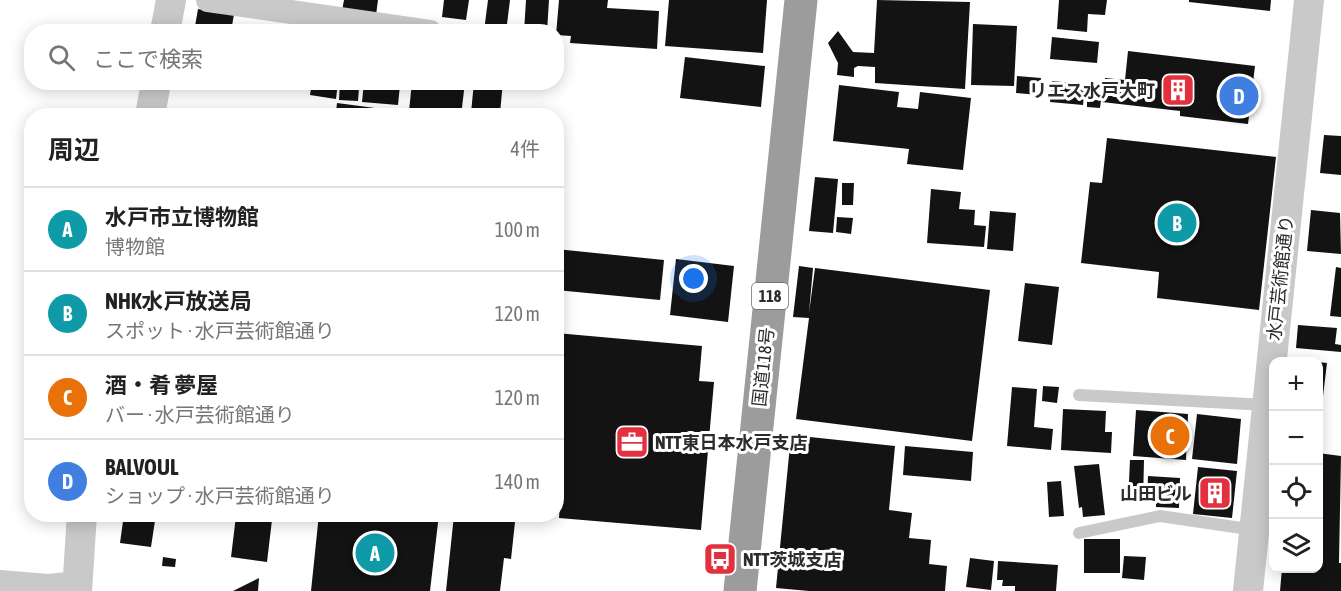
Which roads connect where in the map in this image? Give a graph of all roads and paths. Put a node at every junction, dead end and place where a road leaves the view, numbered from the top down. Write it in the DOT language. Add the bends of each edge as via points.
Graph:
graph roads {
  1 [pos="171,0"];
  2 [pos="208,0"];
  3 [pos="801,0"];
  4 [pos="1309,0"];
  5 [pos="166,24"];
  6 [pos="374,24"];
  7 [pos="155,90"];
  8 [pos="151,108"];
  9 [pos="1079,395"];
  10 [pos="1267,405"];
  11 [pos="82,522"];
  12 [pos="1255,530"];
  13 [pos="1079,533"];
  14 [pos="0,582"];
  15 [pos="78,587"];
  16 [pos="740,591"];
  17 [pos="1248,591"];
  1 -- 5 [label="street"];
  2 -- 6 [label="street"];
  3 -- 16 [label="highway, 国道118号 / 118"];
  4 -- 10 [label="street, 水戸芸術館通り"];
  7 -- 8 [label="street"];
  9 -- 10 [label="lane"];
  10 -- 12 [label="street, 水戸芸術館通り"];
  11 -- 15 [label="street"];
  12 -- 13 [label="lane" via="1160,516"];
  12 -- 17 [label="street, 水戸芸術館通り"];
  14 -- 15 [label="street"];
}
